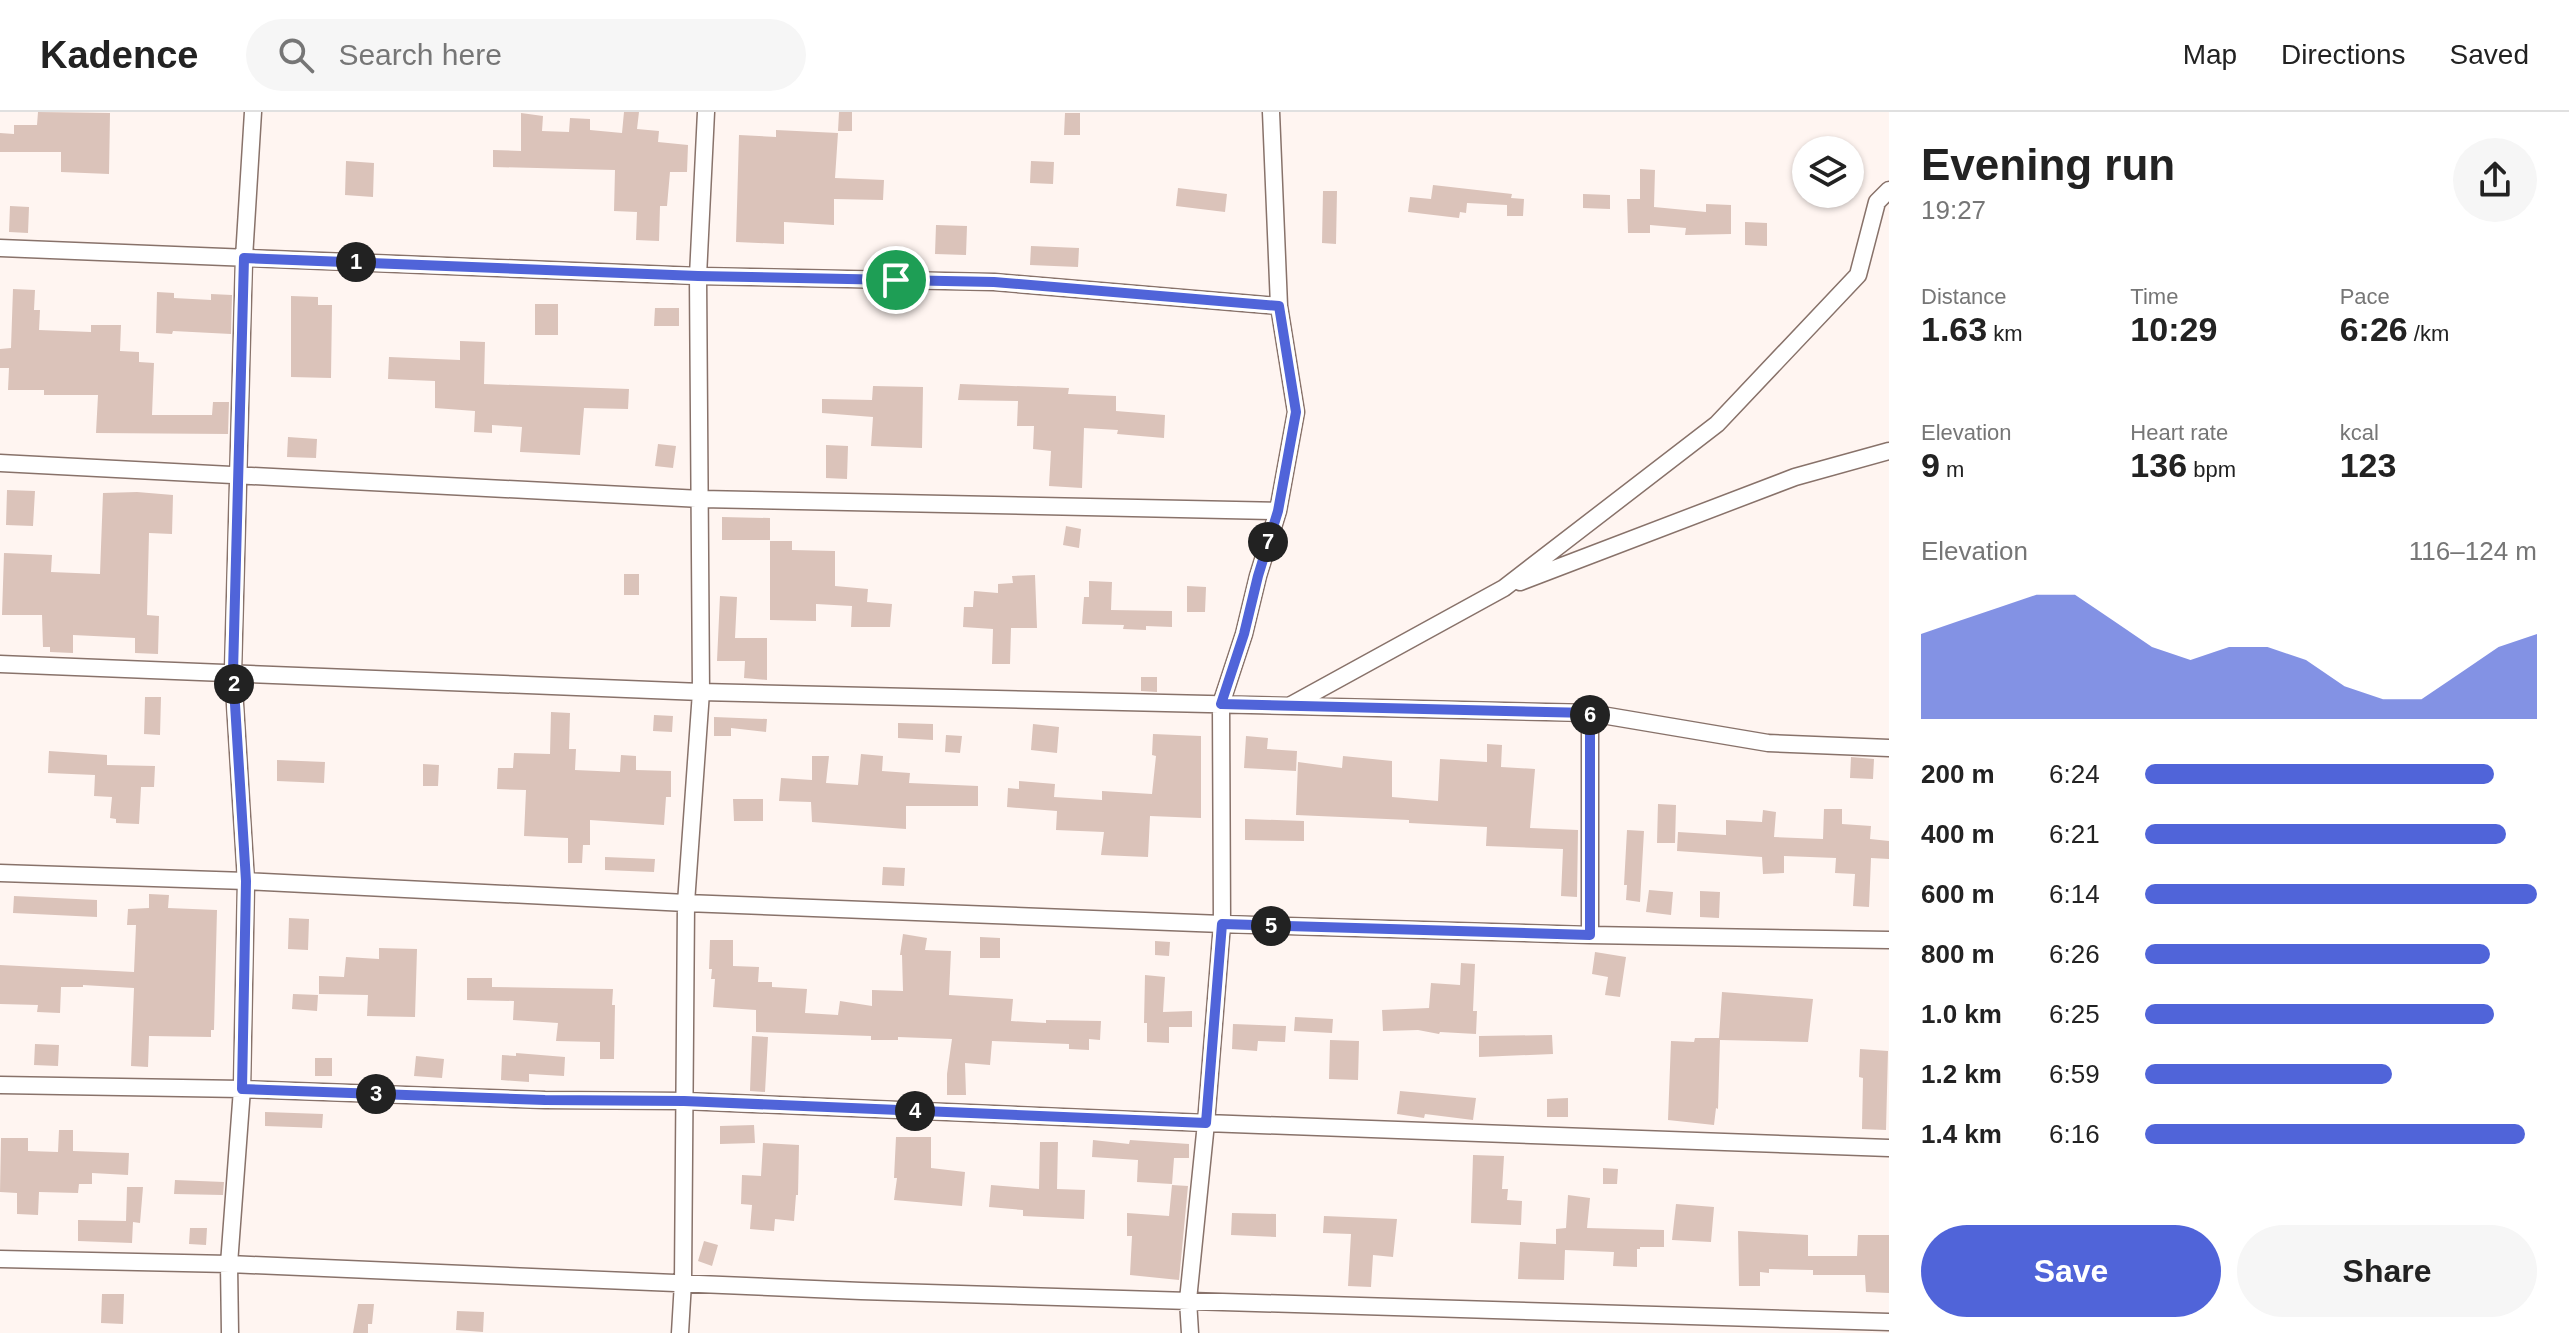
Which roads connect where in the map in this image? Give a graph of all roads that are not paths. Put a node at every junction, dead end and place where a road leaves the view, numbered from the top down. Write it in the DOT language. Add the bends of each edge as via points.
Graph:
graph roads {
  1 [pos="253,112"];
  2 [pos="706,112"];
  3 [pos="1271,112"];
  4 [pos="1889,190"];
  5 [pos="0,248"];
  6 [pos="244,258"];
  7 [pos="698,276"];
  8 [pos="1279,306"];
  9 [pos="1889,451"];
  10 [pos="0,463"];
  11 [pos="238,474"];
  12 [pos="701,499"];
  13 [pos="1278,511"];
  14 [pos="1504,588"];
  15 [pos="0,664"];
  16 [pos="233,672"];
  17 [pos="701,692"];
  18 [pos="1221,704"];
  19 [pos="1290,706"];
  20 [pos="1590,713"];
  21 [pos="1889,748"];
  22 [pos="0,873"];
  23 [pos="246,881"];
  24 [pos="686,903"];
  25 [pos="1222,924"];
  26 [pos="1590,935"];
  27 [pos="1889,940"];
  28 [pos="0,1085"];
  29 [pos="242,1089"];
  30 [pos="684,1101"];
  31 [pos="1206,1123"];
  32 [pos="1889,1148"];
  33 [pos="0,1259"];
  34 [pos="229,1264"];
  35 [pos="683,1282"];
  36 [pos="1188,1300"];
  37 [pos="1889,1322"];
  38 [pos="230,1333"];
  39 [pos="680,1333"];
  40 [pos="1190,1333"];
  1 -- 6 [label="street"];
  2 -- 7 [label="street"];
  3 -- 8 [label="street"];
  4 -- 14 [label="street" via="1877,202 1858,275 1717,424"];
  5 -- 6 [label="street"];
  6 -- 7 [label="street"];
  6 -- 11 [label="street"];
  7 -- 8 [label="street" via="994,282"];
  7 -- 12 [label="street"];
  8 -- 13 [label="street" via="1296,412"];
  9 -- 14 [label="street" via="1795,477"];
  10 -- 11 [label="street"];
  11 -- 12 [label="street"];
  11 -- 16 [label="street"];
  12 -- 13 [label="street"];
  12 -- 17 [label="street"];
  13 -- 18 [label="street"];
  14 -- 19 [label="street"];
  15 -- 16 [label="street"];
  16 -- 17 [label="street"];
  16 -- 23 [label="street"];
  17 -- 18 [label="street"];
  17 -- 24 [label="street"];
  18 -- 19 [label="street"];
  18 -- 25 [label="street"];
  19 -- 20 [label="street"];
  20 -- 21 [label="street" via="1768,743"];
  20 -- 26 [label="street"];
  22 -- 23 [label="street"];
  23 -- 24 [label="street"];
  23 -- 29 [label="street"];
  24 -- 25 [label="street"];
  24 -- 30 [label="street"];
  25 -- 26 [label="street"];
  25 -- 31 [label="street"];
  26 -- 27 [label="street"];
  28 -- 29 [label="street"];
  29 -- 30 [label="street"];
  29 -- 34 [label="street"];
  30 -- 31 [label="street"];
  30 -- 35 [label="street"];
  31 -- 32 [label="street"];
  31 -- 36 [label="street"];
  33 -- 34 [label="street"];
  34 -- 35 [label="street"];
  34 -- 38 [label="street"];
  35 -- 36 [label="street"];
  35 -- 39 [label="street"];
  36 -- 37 [label="street"];
  36 -- 40 [label="street"];
}
